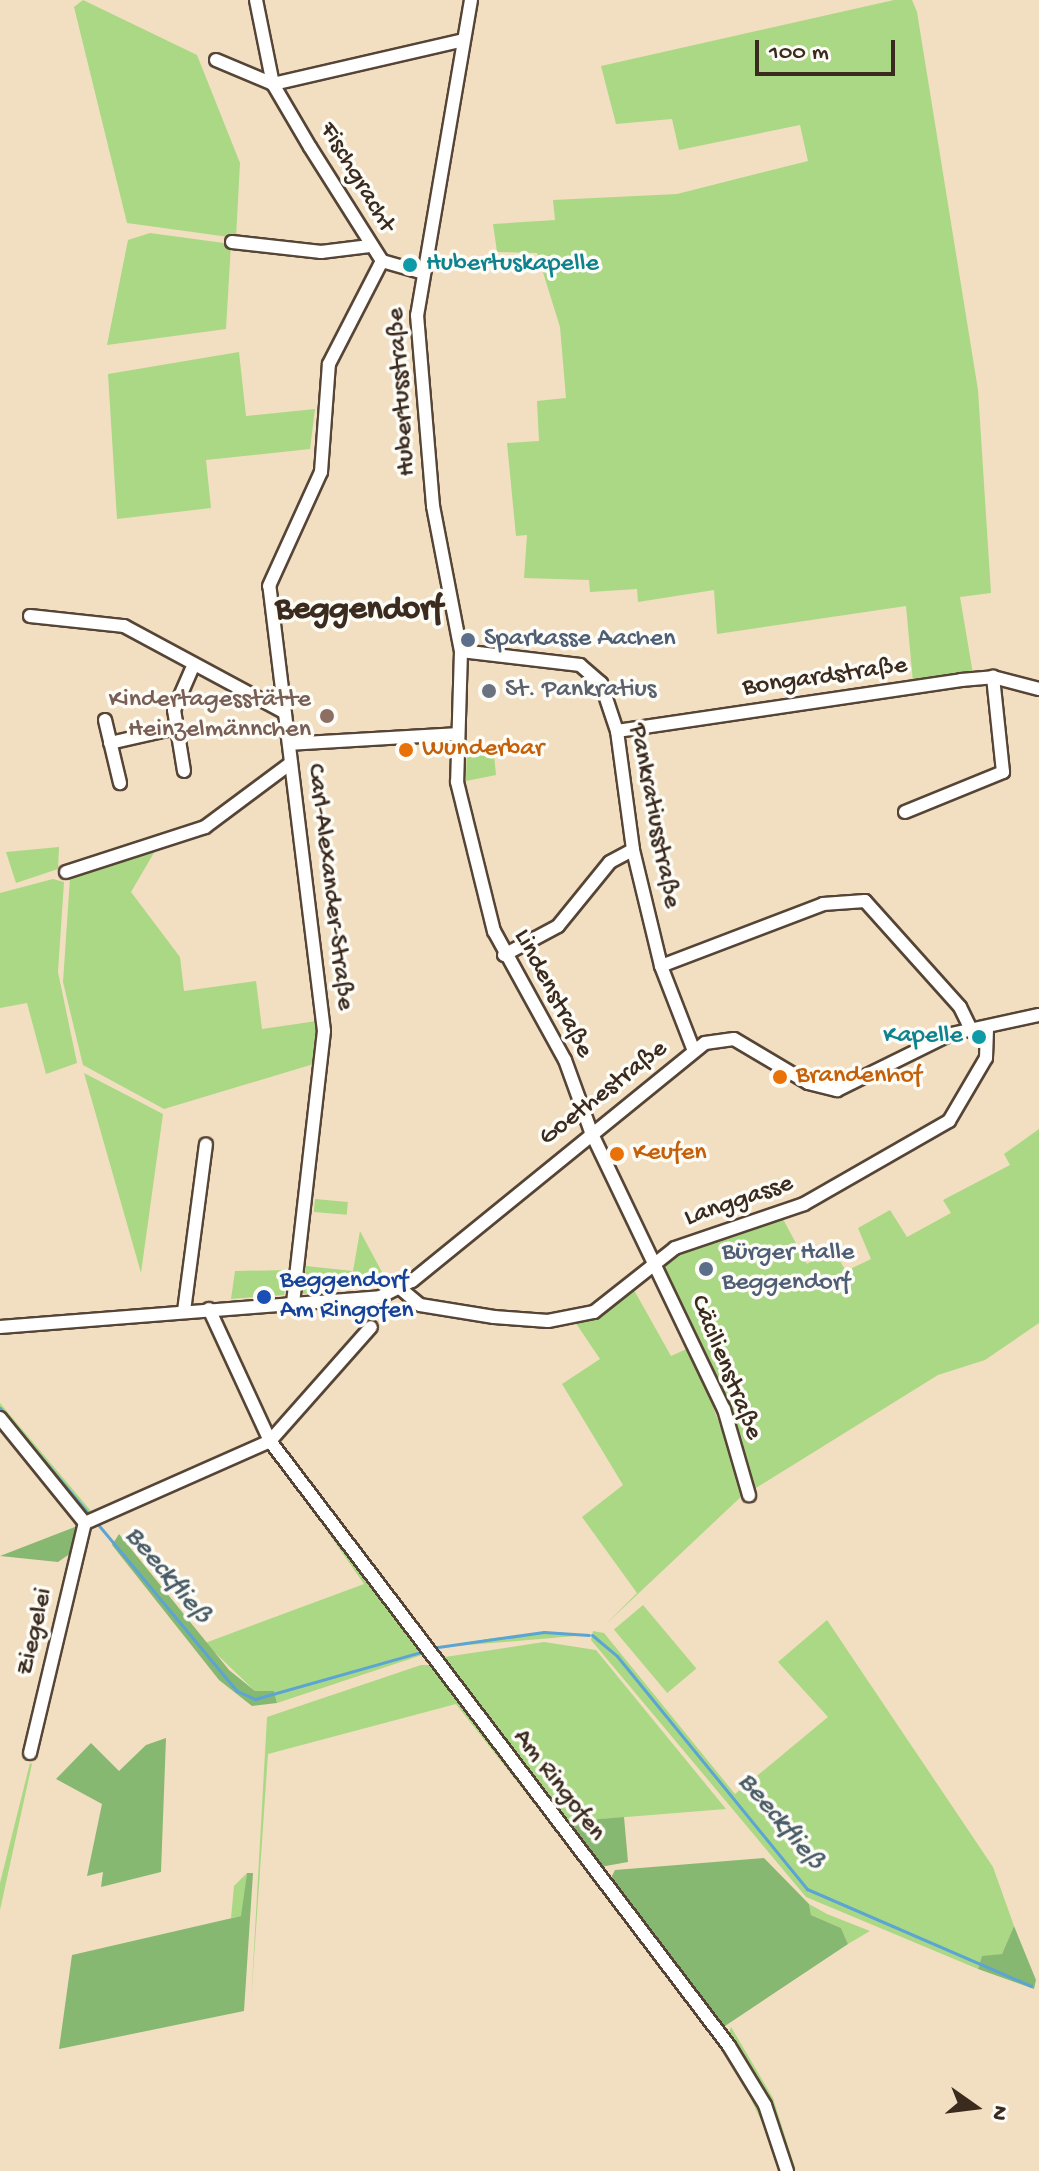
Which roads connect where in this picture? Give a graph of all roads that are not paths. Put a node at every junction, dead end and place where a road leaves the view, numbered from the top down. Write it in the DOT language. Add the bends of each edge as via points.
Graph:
graph roads {
  1 [pos="256,0"];
  2 [pos="471,0"];
  3 [pos="463,40"];
  4 [pos="216,60"];
  5 [pos="273,84"];
  6 [pos="232,242"];
  7 [pos="370,246"];
  8 [pos="382,261"];
  9 [pos="420,272"];
  10 [pos="30,616"];
  11 [pos="461,651"];
  12 [pos="194,664"];
  13 [pos="993,677"];
  14 [pos="1039,689"];
  15 [pos="284,712"];
  16 [pos="105,720"];
  17 [pos="176,728"];
  18 [pos="617,731"];
  19 [pos="458,734"];
  20 [pos="110,743"];
  21 [pos="289,744"];
  22 [pos="291,763"];
  23 [pos="184,771"];
  24 [pos="120,783"];
  25 [pos="905,812"];
  26 [pos="633,850"];
  27 [pos="66,872"];
  28 [pos="504,955"];
  29 [pos="661,966"];
  30 [pos="1039,1015"];
  31 [pos="987,1027"];
  32 [pos="971,1030"];
  33 [pos="694,1051"];
  34 [pos="591,1132"];
  35 [pos="206,1144"];
  36 [pos="655,1263"];
  37 [pos="401,1289"];
  38 [pos="293,1303"];
  39 [pos="209,1309"];
  40 [pos="184,1311"];
  41 [pos="0,1327"];
  42 [pos="371,1327"];
  43 [pos="0,1418"];
  44 [pos="270,1441"];
  45 [pos="749,1495"];
  46 [pos="85,1523"];
  47 [pos="30,1753"];
  48 [pos="787,2171"];
  1 -- 5 [label="street, Fischgracht"];
  2 -- 3 [label="street, Hubertusstraße"];
  3 -- 5 [label="street"];
  3 -- 9 [label="street, Hubertusstraße"];
  4 -- 5 [label="street"];
  5 -- 7 [label="street, Fischgracht"];
  6 -- 7 [label="street" via="321,252"];
  7 -- 8 [label="street, Fischgracht"];
  8 -- 9 [label="street, Fischgracht"];
  8 -- 15 [label="street, Carl-Alexander-Straße" via="329,364 321,472 269,586"];
  9 -- 11 [label="street, Hubertusstraße" via="433,506"];
  10 -- 12 [label="street" via="124,626"];
  11 -- 18 [label="street, Pankratiusstraße" via="580,665 601,683"];
  11 -- 19 [label="street, Hubertusstraße"];
  12 -- 15 [label="street"];
  12 -- 17 [label="street" via="176,699"];
  13 -- 14 [label="street, Bongardstraße"];
  13 -- 18 [label="street, Bongardstraße"];
  13 -- 25 [label="street" via="1003,772"];
  15 -- 21 [label="street, Carl-Alexander-Straße"];
  16 -- 20 [label="street"];
  17 -- 20 [label="street"];
  17 -- 23 [label="street"];
  18 -- 26 [label="street, Pankratiusstraße"];
  19 -- 21 [label="street"];
  19 -- 28 [label="street, Lindenstraße" via="457,782"];
  20 -- 24 [label="street"];
  21 -- 22 [label="street, Carl-Alexander-Straße"];
  22 -- 27 [label="street" via="205,827"];
  22 -- 38 [label="street, Carl-Alexander-Straße" via="324,1031"];
  26 -- 28 [label="street" via="610,862 558,926"];
  26 -- 29 [label="street, Pankratiusstraße"];
  28 -- 34 [label="street, Lindenstraße" via="560,1049"];
  29 -- 32 [label="street" via="823,904 865,901 960,1007"];
  29 -- 33 [label="street, Pankratiusstraße"];
  30 -- 31 [label="street, Goethestraße"];
  31 -- 32 [label="street, Goethestraße"];
  31 -- 36 [label="street, Langgasse" via="986,1058 949,1121 804,1204 714,1231"];
  32 -- 33 [label="street, Goethestraße" via="837,1090 808,1083 734,1039"];
  33 -- 34 [label="street, Goethestraße"];
  34 -- 36 [label="street, Cäcilienstraße"];
  34 -- 37 [label="street, Goethestraße"];
  35 -- 40 [label="street"];
  36 -- 37 [label="street, Langgasse" via="594,1312 548,1321 436,1309"];
  36 -- 45 [label="street, Cäcilienstraße" via="724,1409"];
  37 -- 38 [label="street"];
  38 -- 39 [label="street"];
  39 -- 40 [label="street"];
  39 -- 44 [label="street, Am Ringofen"];
  40 -- 41 [label="street"];
  42 -- 44 [label="street"];
  43 -- 46 [label="street"];
  44 -- 46 [label="street"];
  44 -- 48 [label="street, Am Ringofen" via="729,2046 771,2119"];
  46 -- 47 [label="street, Ziegelei"];
}
